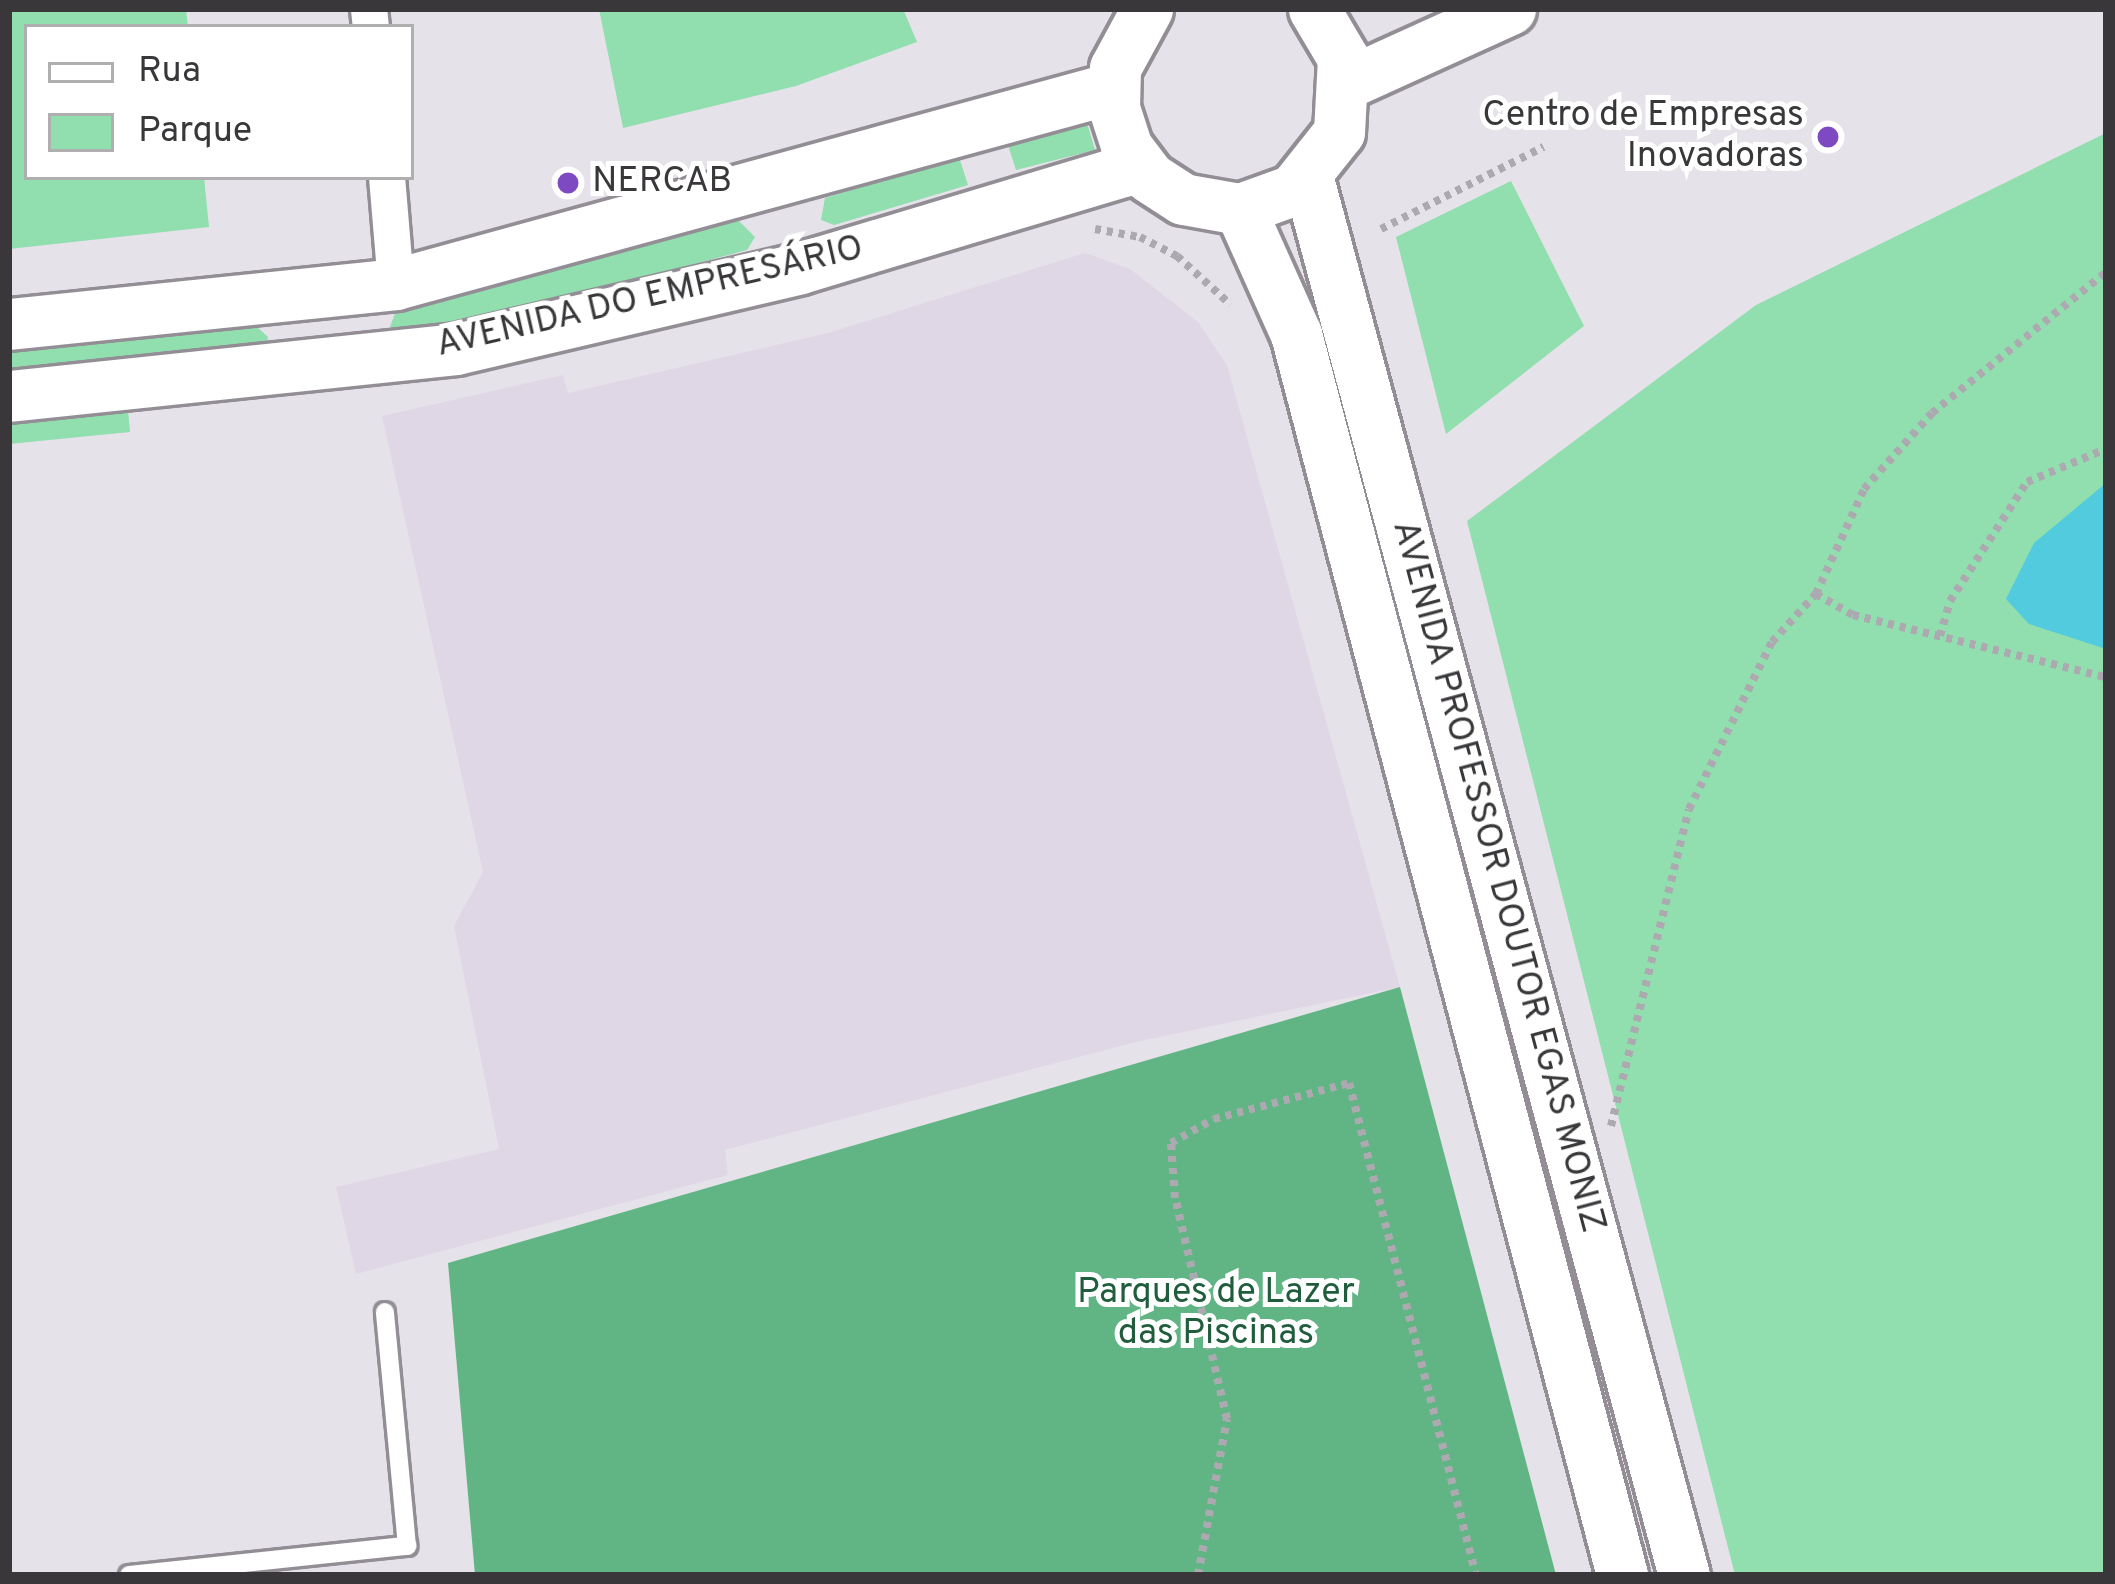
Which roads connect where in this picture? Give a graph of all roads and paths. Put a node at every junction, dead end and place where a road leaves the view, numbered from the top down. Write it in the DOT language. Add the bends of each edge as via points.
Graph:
graph roads {
  1 [pos="1316,9"];
  2 [pos="1510,9"];
  3 [pos="1141,11"];
  4 [pos="1347,83"];
  5 [pos="1112,88"];
  6 [pos="1543,147"];
  7 [pos="1139,166"];
  8 [pos="1308,179"];
  9 [pos="387,180"];
  10 [pos="1240,209"];
  11 [pos="1071,225"];
  12 [pos="1381,229"];
  13 [pos="2106,272"];
  14 [pos="396,284"];
  15 [pos="1239,320"];
  16 [pos="9,324"];
  17 [pos="9,396"];
  18 [pos="2106,449"];
  19 [pos="1816,593"];
  20 [pos="1940,636"];
  21 [pos="2106,677"];
  22 [pos="1608,1138"];
  23 [pos="386,1312"];
  24 [pos="129,1575"];
  25 [pos="1198,1575"];
  26 [pos="1476,1575"];
  27 [pos="1622,1575"];
  28 [pos="1684,1575"];
  1 -- 4 [label="main road"];
  2 -- 4 [label="main road"];
  3 -- 5 [label="main road"];
  4 -- 8 [label="main road" via="1340,133"];
  5 -- 7 [label="main road"];
  5 -- 14 [label="main road, AVENIDA DO EMPRESÁRIO"];
  6 -- 12 [label="path"];
  7 -- 10 [label="main road" via="1183,199"];
  7 -- 17 [label="main road, AVENIDA DO EMPRESÁRIO" via="800,268 457,349"];
  8 -- 10 [label="main road"];
  8 -- 28 [label="main road, AVENIDA PROFESSOR DOUTOR EGAS MONIZ"];
  9 -- 14 [label="street"];
  10 -- 27 [label="main road, AVENIDA PROFESSOR DOUTOR EGAS MONIZ" via="1297,334"];
  11 -- 15 [label="path" via="1140,237 1178,256"];
  13 -- 19 [label="path" via="1932,413 1864,489"];
  14 -- 16 [label="main road, AVENIDA DO EMPRESÁRIO"];
  18 -- 20 [label="path" via="2027,482 1950,601"];
  19 -- 20 [label="path" via="1853,615"];
  19 -- 22 [label="path" via="1772,642 1689,809"];
  20 -- 21 [label="path"];
  23 -- 24 [label="lane" via="407,1546"];
  25 -- 26 [label="path" via="1227,1419 1175,1198 1171,1143 1214,1118 1349,1083"];
}
